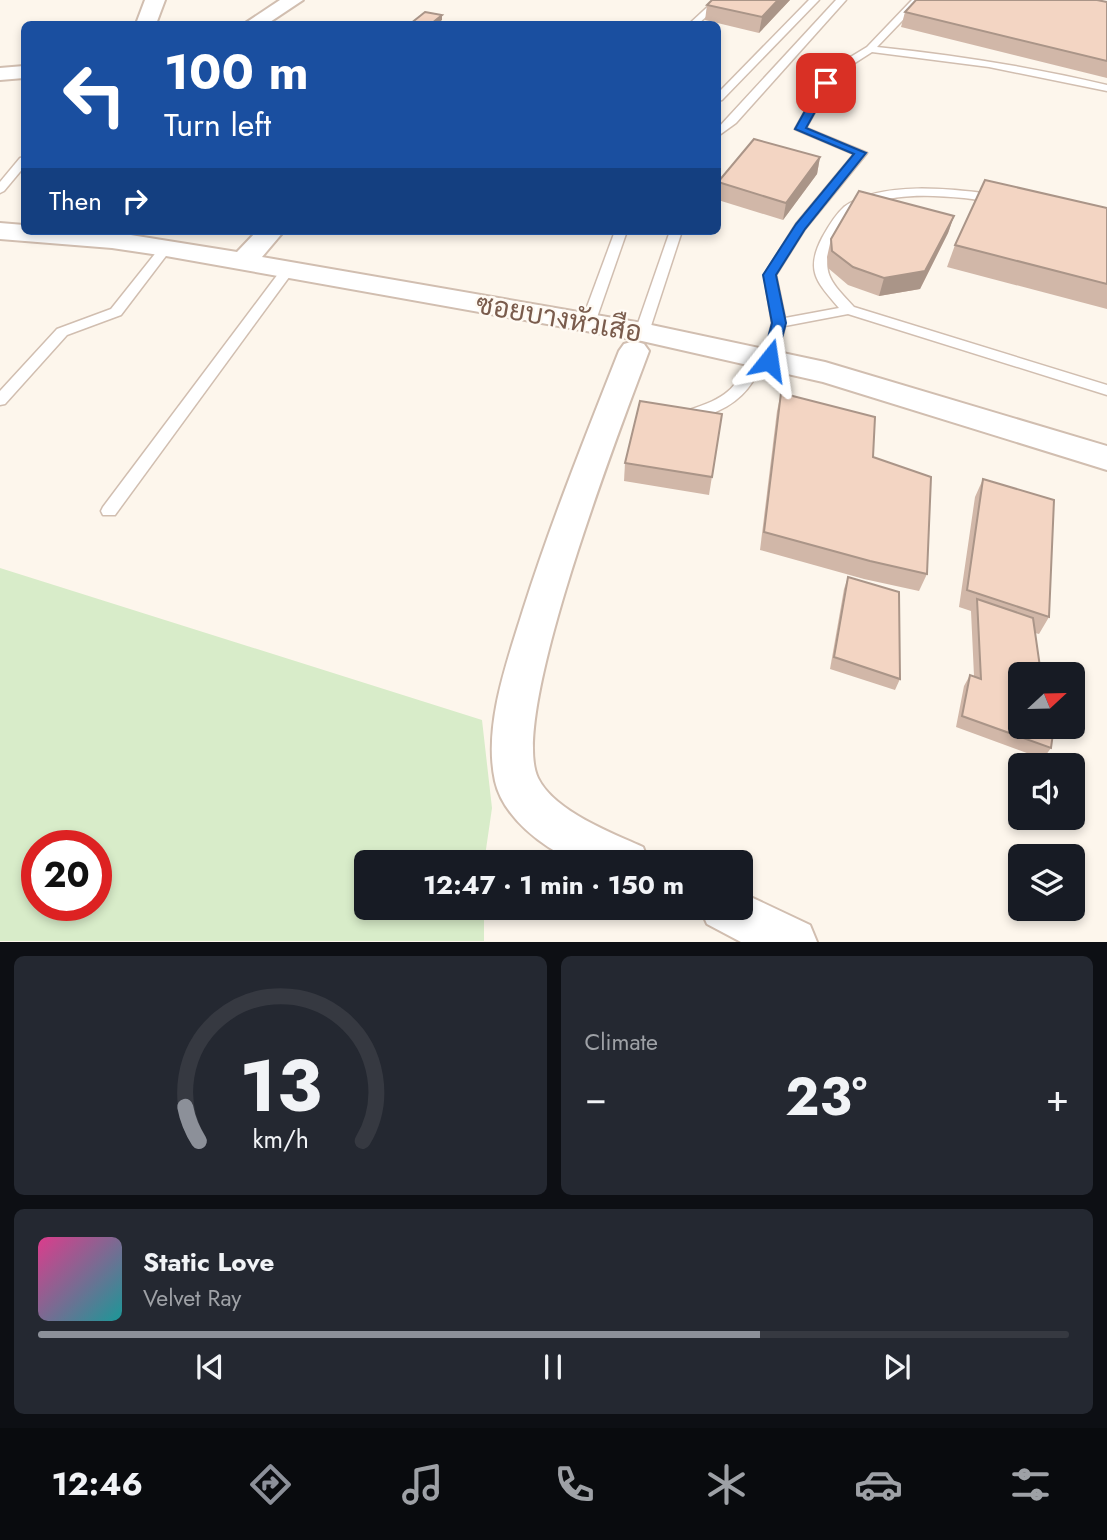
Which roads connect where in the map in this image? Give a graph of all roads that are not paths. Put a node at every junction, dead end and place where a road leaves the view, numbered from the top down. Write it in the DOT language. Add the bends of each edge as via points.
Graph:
graph roads {
  1 [pos="155,0"];
  2 [pos="293,0"];
  3 [pos="720,0"];
  4 [pos="814,0"];
  5 [pos="841,0"];
  6 [pos="917,0"];
  7 [pos="147,21"];
  8 [pos="259,21"];
  9 [pos="696,21"];
  10 [pos="792,23"];
  11 [pos="816,28"];
  12 [pos="870,49"];
  13 [pos="21,72"];
  14 [pos="0,74"];
  15 [pos="1107,88"];
  16 [pos="721,97"];
  17 [pos="721,101"];
  18 [pos="744,108"];
  19 [pos="721,130"];
  20 [pos="21,164"];
  21 [pos="0,188"];
  22 [pos="1015,202"];
  23 [pos="0,231"];
  24 [pos="21,233"];
  25 [pos="50,235"];
  26 [pos="267,235"];
  27 [pos="620,235"];
  28 [pos="675,235"];
  29 [pos="166,247"];
  30 [pos="245,260"];
  31 [pos="289,269"];
  32 [pos="849,310"];
  33 [pos="588,323"];
  34 [pos="779,323"];
  35 [pos="638,341"];
  36 [pos="764,359"];
  37 [pos="1107,390"];
  38 [pos="0,400"];
  39 [pos="691,415"];
  40 [pos="1107,458"];
  41 [pos="109,512"];
  42 [pos="600,850"];
  43 [pos="748,920"];
  44 [pos="793,942"];
  1 -- 7 [label="street"];
  2 -- 8 [label="street"];
  3 -- 9 [label="lane"];
  4 -- 10 [label="lane"];
  5 -- 11 [label="lane"];
  6 -- 12 [label="lane"];
  10 -- 11 [label="lane"];
  10 -- 16 [label="lane"];
  11 -- 18 [label="lane"];
  12 -- 15 [label="lane" via="1039,71"];
  12 -- 34 [label="lane" via="842,66 826,83 800,129 861,153 800,227 770,275"];
  13 -- 14 [label="street"];
  17 -- 18 [label="lane"];
  18 -- 19 [label="lane"];
  20 -- 21 [label="lane"];
  22 -- 32 [label="lane" via="953,194 895,195 855,205 845,213 820,258 824,282"];
  23 -- 24 [label="street, ซอยบางหัวเสือ"];
  25 -- 29 [label="street, ซอยบางหัวเสือ"];
  26 -- 30 [label="street"];
  27 -- 33 [label="lane"];
  28 -- 35 [label="lane"];
  29 -- 30 [label="street, ซอยบางหัวเสือ"];
  29 -- 38 [label="lane" via="116,312 62,332"];
  30 -- 31 [label="street, ซอยบางหัวเสือ"];
  31 -- 33 [label="street, ซอยบางหัวเสือ"];
  31 -- 41 [label="lane"];
  32 -- 34 [label="lane"];
  32 -- 37 [label="lane"];
  33 -- 35 [label="street, ซอยบางหัวเสือ"];
  34 -- 36 [label="lane"];
  35 -- 36 [label="street, ซอยบางหัวเสือ"];
  35 -- 42 [label="street" via="580,493 530,648 512,745 516,782 538,810 564,833"];
  36 -- 39 [label="lane" via="729,402"];
  36 -- 40 [label="street, ซอยบางหัวเสือ" via="910,396"];
  43 -- 44 [label="street"];
}
